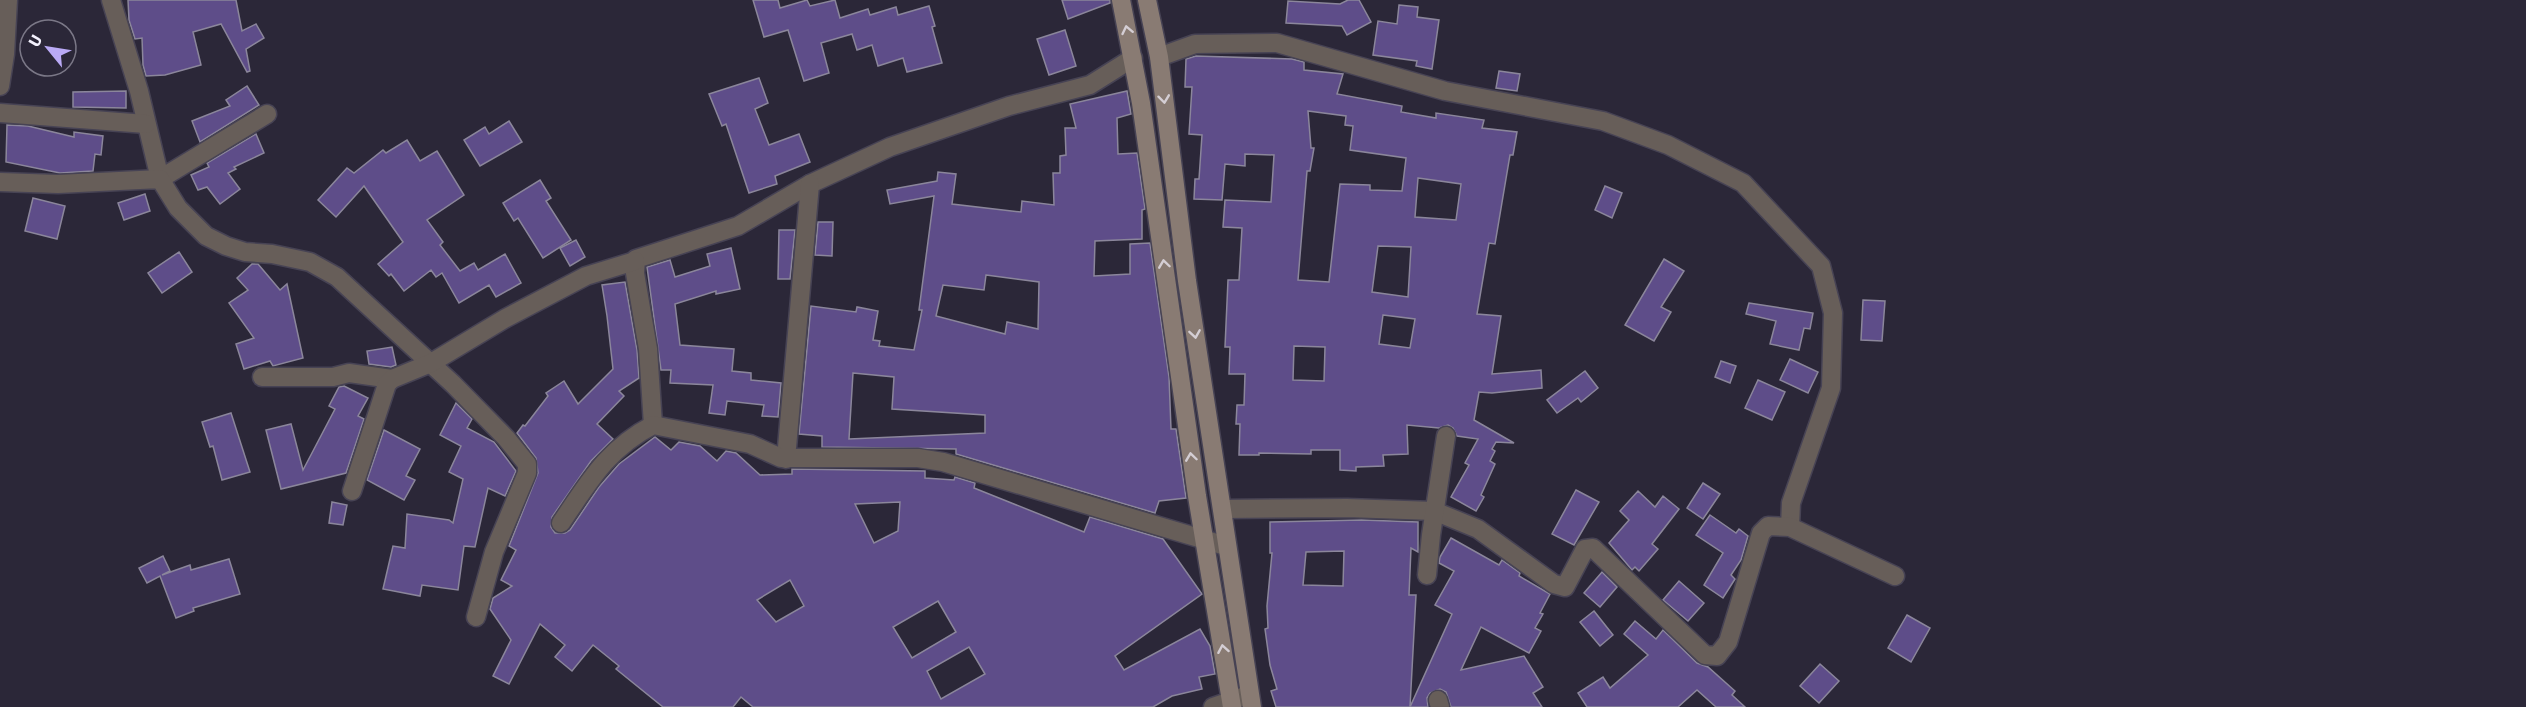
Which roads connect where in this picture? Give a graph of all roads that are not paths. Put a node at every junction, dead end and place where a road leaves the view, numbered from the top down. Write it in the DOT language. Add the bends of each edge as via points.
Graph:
graph roads {
  1 [pos="8,0"];
  2 [pos="111,0"];
  3 [pos="1121,0"];
  4 [pos="1147,0"];
  5 [pos="1159,57"];
  6 [pos="1133,58"];
  7 [pos="0,86"];
  8 [pos="0,113"];
  9 [pos="267,114"];
  10 [pos="146,124"];
  11 [pos="160,179"];
  12 [pos="0,182"];
  13 [pos="810,184"];
  14 [pos="635,261"];
  15 [pos="431,363"];
  16 [pos="261,377"];
  17 [pos="393,379"];
  18 [pos="653,425"];
  19 [pos="1446,436"];
  20 [pos="786,459"];
  21 [pos="352,491"];
  22 [pos="1223,509"];
  23 [pos="1434,511"];
  24 [pos="561,523"];
  25 [pos="1790,527"];
  26 [pos="1204,540"];
  27 [pos="1226,546"];
  28 [pos="1427,575"];
  29 [pos="1895,576"];
  30 [pos="477,617"];
  31 [pos="1251,701"];
  32 [pos="1232,704"];
  33 [pos="1213,707"];
  1 -- 7 [label="street"];
  2 -- 10 [label="street"];
  6 -- 3 [label="main road, one-way"];
  4 -- 5 [label="main road"];
  5 -- 22 [label="main road, one-way" via="1187,282"];
  5 -- 25 [label="street" via="1195,44 1277,44 1445,91 1603,121 1668,144 1743,183 1821,266 1833,313 1831,388 1791,503"];
  6 -- 13 [label="street" via="1090,85 1009,106 890,147"];
  26 -- 6 [label="main road, one-way"];
  8 -- 10 [label="street"];
  9 -- 11 [label="street"];
  10 -- 11 [label="street"];
  11 -- 12 [label="street" via="58,184"];
  11 -- 15 [label="street" via="178,208 206,236 245,252 293,257 324,268"];
  13 -- 14 [label="street" via="738,226"];
  13 -- 20 [label="street"];
  14 -- 15 [label="street" via="586,276"];
  14 -- 18 [label="street" via="648,349"];
  15 -- 17 [label="street"];
  15 -- 30 [label="street" via="527,464 494,552"];
  16 -- 17 [label="street" via="333,377 349,373"];
  17 -- 21 [label="street" via="387,384"];
  18 -- 20 [label="street" via="750,444"];
  18 -- 24 [label="street" via="614,451"];
  19 -- 23 [label="street"];
  20 -- 26 [label="street" via="918,458 943,462"];
  22 -- 23 [label="street"];
  22 -- 27 [label="main road"];
  23 -- 25 [label="street" via="1478,530 1554,584 1565,587 1585,549 1593,548 1705,655 1717,656 1728,642 1761,533 1768,526"];
  23 -- 28 [label="street"];
  25 -- 29 [label="street"];
  26 -- 27 [label="street"];
  32 -- 26 [label="main road, one-way"];
  27 -- 31 [label="main road"];
  31 -- 32 [label="street"];
  32 -- 33 [label="street"];
}
